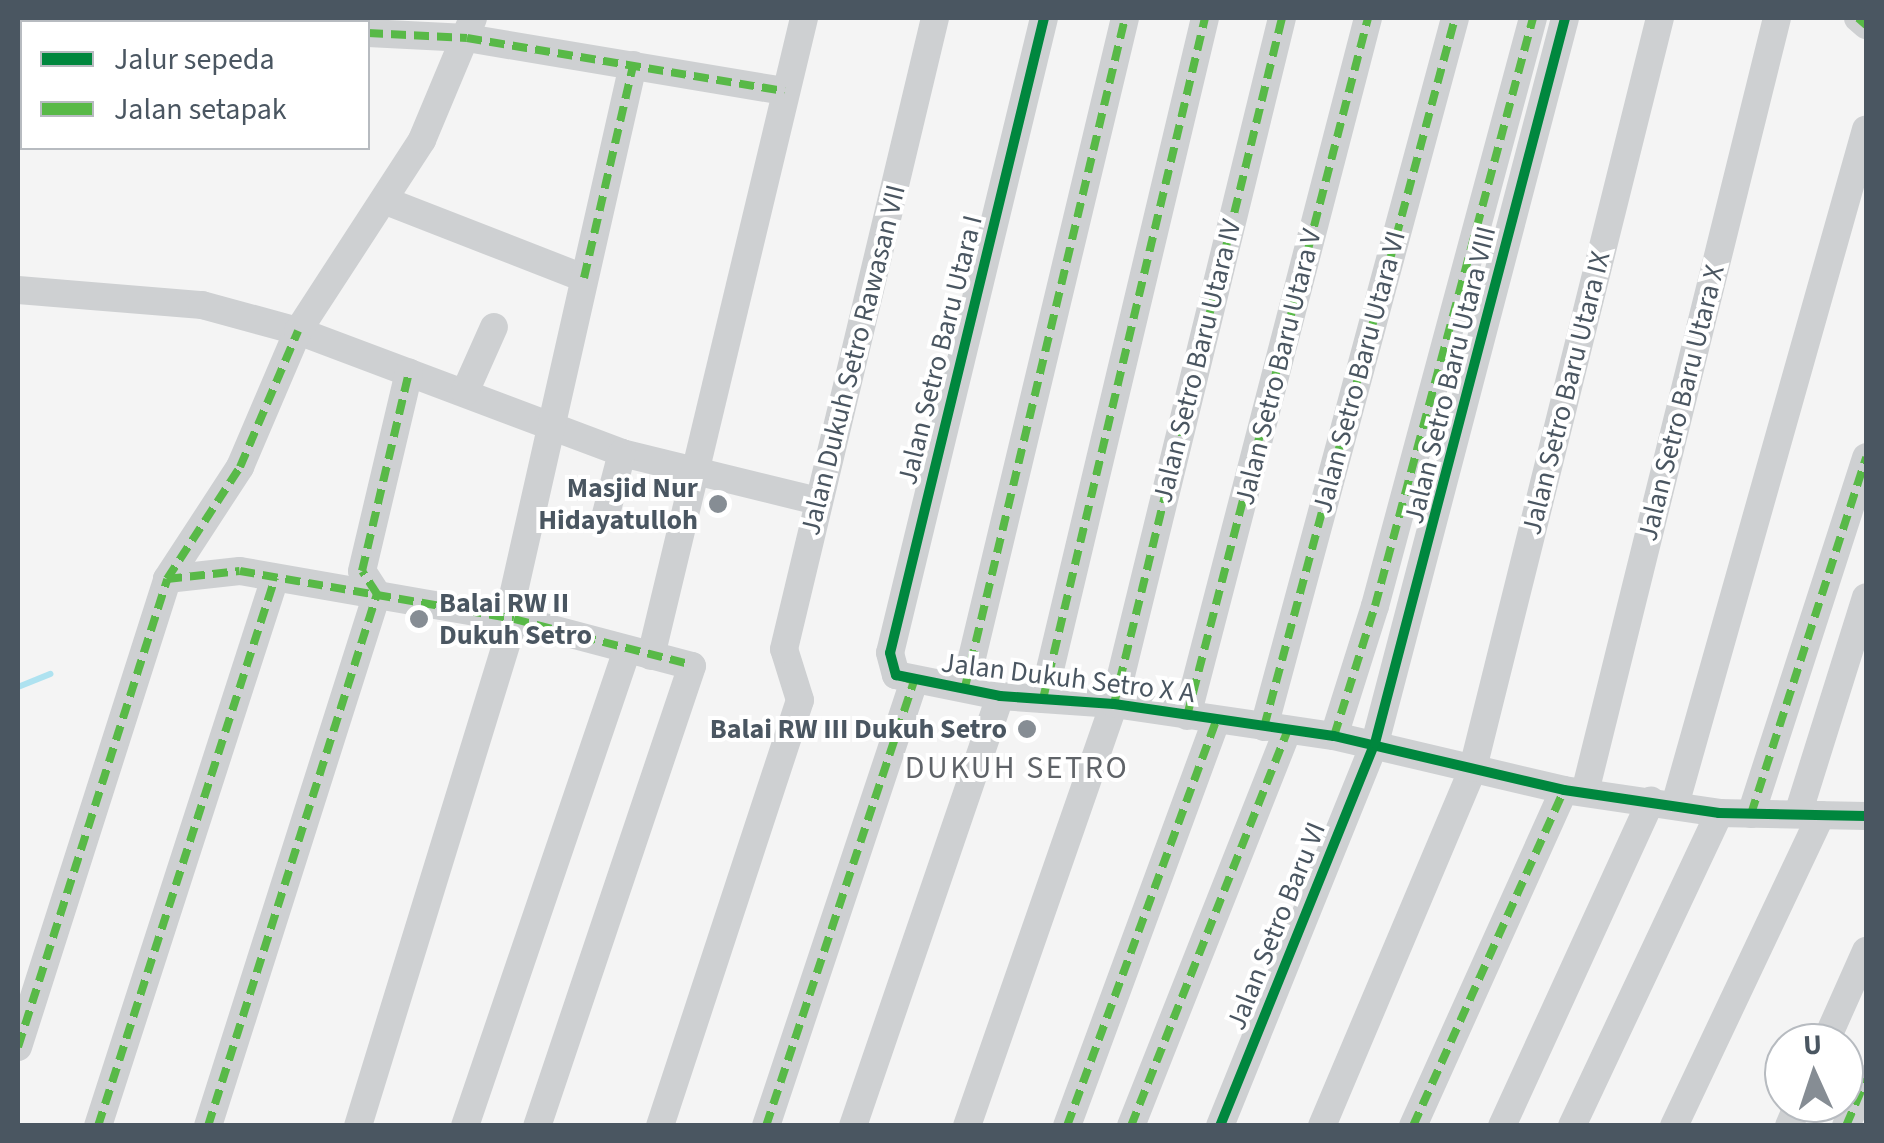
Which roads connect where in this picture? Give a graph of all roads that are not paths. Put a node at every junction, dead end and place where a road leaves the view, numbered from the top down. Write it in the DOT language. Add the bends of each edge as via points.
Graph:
graph roads {
  1 [pos="71,18"];
  2 [pos="804,18"];
  3 [pos="936,18"];
  4 [pos="1044,18"];
  5 [pos="1125,18"];
  6 [pos="1205,18"];
  7 [pos="1282,18"];
  8 [pos="1368,18"];
  9 [pos="1455,18"];
  10 [pos="1533,18"];
  11 [pos="1565,18"];
  12 [pos="1660,18"];
  13 [pos="1777,18"];
  14 [pos="1858,18"];
  15 [pos="119,20"];
  16 [pos="1866,25"];
  17 [pos="470,28"];
  18 [pos="370,33"];
  19 [pos="634,65"];
  20 [pos="785,91"];
  21 [pos="1866,129"];
  22 [pos="386,201"];
  23 [pos="584,278"];
  24 [pos="18,290"];
  25 [pos="494,327"];
  26 [pos="298,331"];
  27 [pos="409,372"];
  28 [pos="465,392"];
  29 [pos="552,424"];
  30 [pos="622,453"];
  31 [pos="1866,457"];
  32 [pos="692,474"];
  33 [pos="817,502"];
  34 [pos="606,514"];
  35 [pos="276,578"];
  36 [pos="167,579"];
  37 [pos="377,594"];
  38 [pos="1866,597"];
  39 [pos="511,619"];
  40 [pos="647,647"];
  41 [pos="914,681"];
  42 [pos="965,687"];
  43 [pos="1000,696"];
  44 [pos="1042,699"];
  45 [pos="1114,704"];
  46 [pos="1187,716"];
  47 [pos="1216,720"];
  48 [pos="1276,728"];
  49 [pos="1334,736"];
  50 [pos="1375,743"];
  51 [pos="1473,768"];
  52 [pos="1575,789"];
  53 [pos="1663,802"];
  54 [pos="1718,813"];
  55 [pos="1750,814"];
  56 [pos="1810,815"];
  57 [pos="1866,816"];
  58 [pos="1866,951"];
  59 [pos="1835,1023"];
  60 [pos="18,1047"];
  61 [pos="1866,1079"];
  62 [pos="98,1126"];
  63 [pos="208,1126"];
  64 [pos="358,1126"];
  65 [pos="465,1126"];
  66 [pos="537,1126"];
  67 [pos="660,1126"];
  68 [pos="766,1126"];
  69 [pos="853,1126"];
  70 [pos="967,1126"];
  71 [pos="1067,1126"];
  72 [pos="1131,1126"];
  73 [pos="1220,1126"];
  74 [pos="1322,1126"];
  75 [pos="1413,1126"];
  76 [pos="1502,1126"];
  77 [pos="1572,1126"];
  78 [pos="1674,1126"];
  79 [pos="1846,1126"];
  1 -- 15 [label="street"];
  2 -- 20 [label="street"];
  3 -- 33 [label="street, Jalan Dukuh Setro Rawasan VII"];
  4 -- 41 [label="street, Jalan Setro Baru Utara I" via="890,653 896,675"];
  5 -- 42 [label="street"];
  6 -- 44 [label="street"];
  7 -- 45 [label="street, Jalan Setro Baru Utara IV"];
  8 -- 46 [label="street, Jalan Setro Baru Utara V"];
  9 -- 48 [label="street, Jalan Setro Baru Utara VI"];
  10 -- 49 [label="street"];
  11 -- 50 [label="street, Jalan Setro Baru Utara VIII"];
  12 -- 51 [label="street, Jalan Setro Baru Utara IX"];
  13 -- 52 [label="street, Jalan Setro Baru Utara X"];
  14 -- 16 [label="street"];
  17 -- 18 [label="street"];
  17 -- 19 [label="street"];
  17 -- 22 [label="street" via="422,140"];
  19 -- 20 [label="street"];
  19 -- 23 [label="street"];
  20 -- 32 [label="street"];
  21 -- 53 [label="street"];
  22 -- 23 [label="street"];
  22 -- 26 [label="street"];
  23 -- 29 [label="street"];
  24 -- 26 [label="street" via="202,306"];
  25 -- 28 [label="street"];
  26 -- 27 [label="street"];
  26 -- 36 [label="street" via="240,467"];
  27 -- 28 [label="street"];
  27 -- 37 [label="street" via="362,571"];
  28 -- 29 [label="street"];
  29 -- 30 [label="street"];
  29 -- 39 [label="street"];
  30 -- 32 [label="street"];
  30 -- 34 [label="street"];
  31 -- 55 [label="street"];
  32 -- 33 [label="street"];
  32 -- 40 [label="street"];
  33 -- 67 [label="street, Jalan Dukuh Setro Rawasan VII" via="784,649 800,700"];
  35 -- 36 [label="street" via="240,571"];
  35 -- 37 [label="street"];
  35 -- 62 [label="street"];
  36 -- 60 [label="street"];
  37 -- 39 [label="street"];
  37 -- 63 [label="street"];
  38 -- 56 [label="street"];
  39 -- 40 [label="street"];
  39 -- 64 [label="street"];
  40 -- 65 [label="street"];
  40 -- 66 [label="street" via="689,664"];
  41 -- 42 [label="street, Jalan Dukuh Setro X A"];
  41 -- 68 [label="street"];
  42 -- 43 [label="street, Jalan Dukuh Setro X A"];
  43 -- 44 [label="street, Jalan Dukuh Setro X A"];
  43 -- 69 [label="street"];
  44 -- 45 [label="street, Jalan Dukuh Setro X A"];
  45 -- 46 [label="street, Jalan Dukuh Setro X A"];
  45 -- 70 [label="street, Jalan Setro Baru Utara IV"];
  46 -- 47 [label="street, Jalan Dukuh Setro X A"];
  47 -- 48 [label="street, Jalan Dukuh Setro X A"];
  47 -- 71 [label="street"];
  48 -- 49 [label="street, Jalan Dukuh Setro X A"];
  48 -- 72 [label="street, Jalan Setro Baru Utara VI"];
  49 -- 50 [label="street, Jalan Dukuh Setro X A"];
  50 -- 51 [label="street, Jalan Dukuh Setro X A"];
  50 -- 73 [label="street, Jalan Setro Baru VI"];
  51 -- 52 [label="street, Jalan Dukuh Setro X A"];
  51 -- 74 [label="street, Jalan Setro Baru Utara IX"];
  52 -- 53 [label="street, Jalan Dukuh Setro X A"];
  52 -- 75 [label="street, Jalan Setro Baru Utara X"];
  53 -- 54 [label="street, Jalan Dukuh Setro X A"];
  53 -- 76 [label="street"];
  54 -- 55 [label="street, Jalan Dukuh Setro X A"];
  54 -- 77 [label="street"];
  55 -- 56 [label="street, Jalan Dukuh Setro X A"];
  56 -- 57 [label="street, Jalan Dukuh Setro X A"];
  56 -- 78 [label="street"];
  58 -- 59 [label="street"];
  61 -- 79 [label="street"];
}
